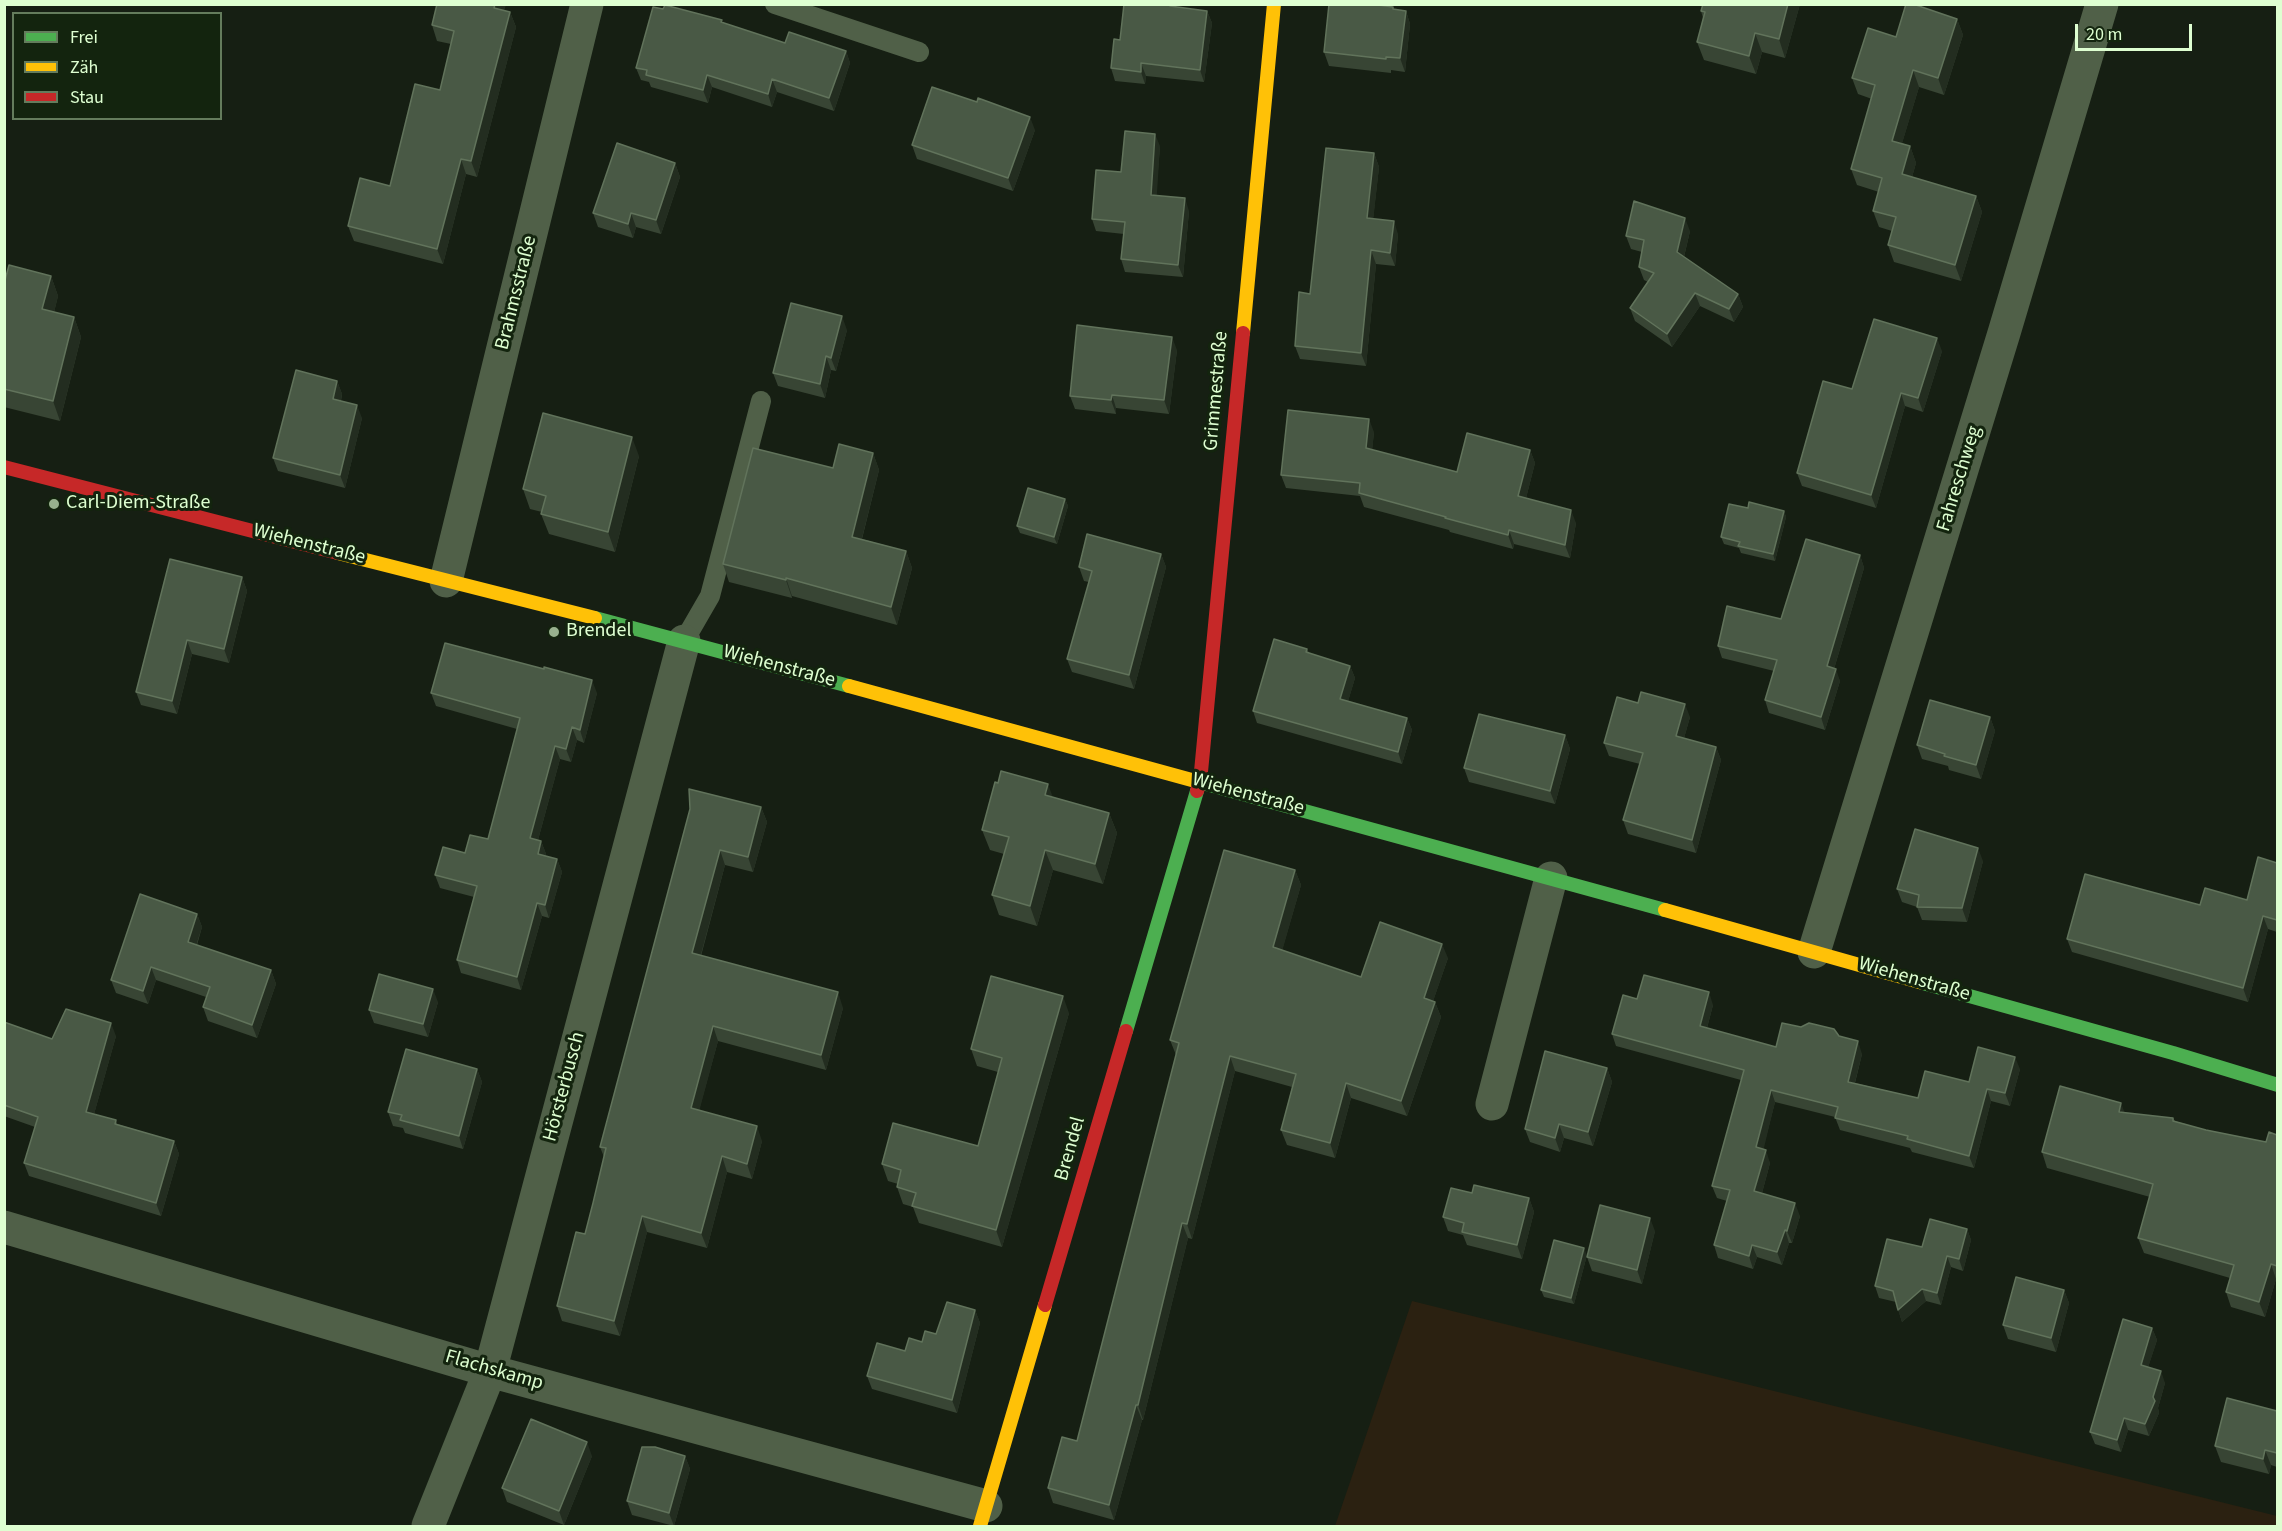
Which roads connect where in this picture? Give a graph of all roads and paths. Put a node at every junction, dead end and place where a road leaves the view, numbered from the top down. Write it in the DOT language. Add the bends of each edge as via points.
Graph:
graph roads {
  1 [pos="587,4"];
  2 [pos="775,4"];
  3 [pos="1274,4"];
  4 [pos="2102,4"];
  5 [pos="919,52"];
  6 [pos="761,401"];
  7 [pos="4,467"];
  8 [pos="446,581"];
  9 [pos="684,641"];
  10 [pos="1200,782"];
  11 [pos="1551,878"];
  12 [pos="1814,952"];
  13 [pos="2277,1085"];
  14 [pos="1492,1104"];
  15 [pos="4,1227"];
  16 [pos="490,1371"];
  17 [pos="983,1516"];
  18 [pos="428,1527"];
  1 -- 8 [label="street, Brahmsstraße"];
  2 -- 5 [label="lane"];
  3 -- 10 [label="street, Grimmestraße"];
  4 -- 12 [label="street, Fahreschweg"];
  6 -- 9 [label="lane" via="710,596"];
  7 -- 8 [label="street, Wiehenstraße"];
  8 -- 9 [label="street, Wiehenstraße"];
  9 -- 10 [label="street, Wiehenstraße"];
  9 -- 16 [label="street, Hörsterbusch"];
  10 -- 11 [label="street, Wiehenstraße"];
  10 -- 17 [label="street, Brendel"];
  11 -- 12 [label="street, Wiehenstraße"];
  11 -- 14 [label="street"];
  12 -- 13 [label="street, Wiehenstraße"];
  15 -- 16 [label="street, Flachskamp"];
  16 -- 17 [label="street, Flachskamp"];
  16 -- 18 [label="street, Hörsterbusch"];
}
